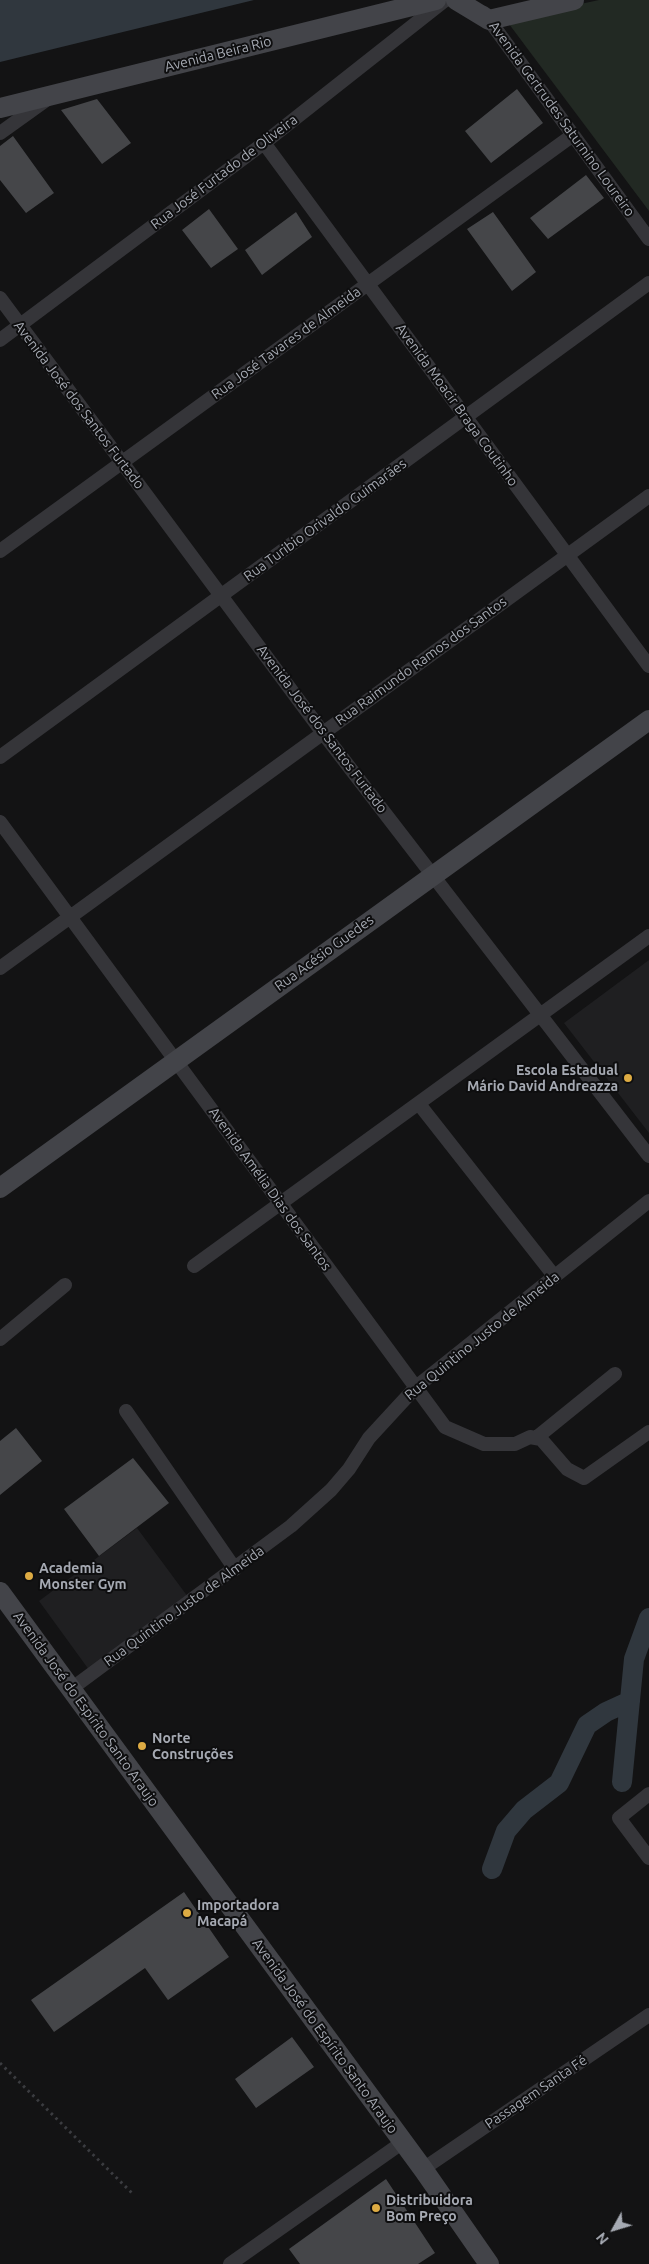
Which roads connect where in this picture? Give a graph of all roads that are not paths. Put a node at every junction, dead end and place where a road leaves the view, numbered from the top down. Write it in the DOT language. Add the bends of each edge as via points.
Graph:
graph roads {
  1 [pos="436,0"];
  2 [pos="445,0"];
  3 [pos="456,0"];
  4 [pos="475,0"];
  5 [pos="574,0"];
  6 [pos="489,20"];
  7 [pos="52,95"];
  8 [pos="0,108"];
  9 [pos="0,133"];
  10 [pos="573,135"];
  11 [pos="264,143"];
  12 [pos="649,239"];
  13 [pos="649,283"];
  14 [pos="368,284"];
  15 [pos="0,298"];
  16 [pos="20,326"];
  17 [pos="0,340"];
  18 [pos="466,417"];
  19 [pos="122,462"];
  20 [pos="649,496"];
  21 [pos="0,551"];
  22 [pos="567,555"];
  23 [pos="221,595"];
  24 [pos="649,666"];
  25 [pos="649,720"];
  26 [pos="323,733"];
  27 [pos="0,757"];
  28 [pos="0,822"];
  29 [pos="433,875"];
  30 [pos="70,917"];
  31 [pos="649,936"];
  32 [pos="0,968"];
  33 [pos="540,1015"];
  34 [pos="176,1060"];
  35 [pos="419,1104"];
  36 [pos="649,1156"];
  37 [pos="0,1188"];
  38 [pos="649,1201"];
  39 [pos="280,1204"];
  40 [pos="194,1266"];
  41 [pos="555,1277"];
  42 [pos="65,1285"];
  43 [pos="0,1339"];
  44 [pos="615,1374"];
  45 [pos="416,1388"];
  46 [pos="126,1411"];
  47 [pos="649,1432"];
  48 [pos="536,1438"];
  49 [pos="235,1569"];
  50 [pos="0,1592"];
  51 [pos="71,1689"];
  52 [pos="649,1794"];
  53 [pos="649,1858"];
  54 [pos="649,2015"];
  55 [pos="403,2142"];
  56 [pos="423,2169"];
  57 [pos="230,2264"];
  58 [pos="490,2264"];
  1 -- 7 [label="street, Avenida Beira Rio"];
  2 -- 11 [label="street, Rua José Furtado de Oliveira"];
  3 -- 6 [label="street"];
  4 -- 6 [label="street, Avenida Gertrudes Saturnino Loureiro"];
  5 -- 6 [label="street"];
  6 -- 10 [label="street, Avenida Gertrudes Saturnino Loureiro"];
  7 -- 8 [label="street, Avenida Beira Rio"];
  7 -- 9 [label="street"];
  10 -- 12 [label="street, Avenida Gertrudes Saturnino Loureiro"];
  10 -- 14 [label="street, Rua José Tavares de Almeida"];
  11 -- 14 [label="street, Avenida Moacir Braga Coutinho"];
  11 -- 16 [label="street, Rua José Furtado de Oliveira"];
  13 -- 18 [label="street, Rua Turibio Orivaldo Guimarães"];
  14 -- 18 [label="street, Avenida Moacir Braga Coutinho"];
  14 -- 19 [label="street, Rua José Tavares de Almeida"];
  15 -- 16 [label="street, Avenida José dos Santos Furtado"];
  16 -- 17 [label="street, Rua José Furtado de Oliveira"];
  16 -- 19 [label="street, Avenida José dos Santos Furtado"];
  18 -- 22 [label="street, Avenida Moacir Braga Coutinho"];
  18 -- 23 [label="street, Rua Turibio Orivaldo Guimarães"];
  19 -- 21 [label="street, Rua José Tavares de Almeida"];
  19 -- 23 [label="street, Avenida José dos Santos Furtado"];
  20 -- 22 [label="street, Rua Raimundo Ramos dos Santos"];
  22 -- 24 [label="street, Avenida Moacir Braga Coutinho"];
  22 -- 26 [label="street, Rua Raimundo Ramos dos Santos"];
  23 -- 26 [label="street, Avenida José dos Santos Furtado"];
  23 -- 27 [label="street, Rua Turibio Orivaldo Guimarães"];
  25 -- 29 [label="street, Rua Acésio Guedes"];
  26 -- 29 [label="street, Avenida José dos Santos Furtado"];
  26 -- 30 [label="street, Rua Raimundo Ramos dos Santos"];
  28 -- 30 [label="street, Avenida Amélia Dias dos Santos"];
  29 -- 33 [label="street, Avenida José dos Santos Furtado"];
  29 -- 34 [label="street, Rua Acésio Guedes"];
  30 -- 32 [label="street, Rua Raimundo Ramos dos Santos"];
  30 -- 34 [label="street, Avenida Amélia Dias dos Santos"];
  31 -- 33 [label="street"];
  33 -- 35 [label="street"];
  33 -- 36 [label="street, Avenida José dos Santos Furtado"];
  34 -- 37 [label="street, Rua Acésio Guedes"];
  34 -- 39 [label="street, Avenida Amélia Dias dos Santos"];
  35 -- 39 [label="street"];
  35 -- 41 [label="street"];
  38 -- 41 [label="street, Rua Quintino Justo de Almeida"];
  39 -- 40 [label="street"];
  39 -- 45 [label="street, Avenida Amélia Dias dos Santos"];
  41 -- 45 [label="street, Rua Quintino Justo de Almeida"];
  42 -- 43 [label="street"];
  44 -- 48 [label="street"];
  45 -- 48 [label="street, Avenida Amélia Dias dos Santos" via="445,1427 484,1444 515,1444 530,1437"];
  45 -- 49 [label="street, Rua Quintino Justo de Almeida" via="370,1438 331,1490"];
  46 -- 49 [label="street"];
  47 -- 48 [label="street" via="584,1478 568,1469 541,1439"];
  49 -- 51 [label="street, Rua Quintino Justo de Almeida"];
  50 -- 51 [label="street, Avenida José do Espírito Santo Araujo"];
  51 -- 55 [label="street, Avenida José do Espírito Santo Araujo"];
  52 -- 53 [label="street" via="619,1818"];
  54 -- 56 [label="street, Passagem Santa Fé"];
  55 -- 56 [label="street, Avenida José do Espírito Santo Araujo"];
  55 -- 57 [label="street"];
  56 -- 58 [label="street, Avenida José do Espírito Santo Araujo"];
}
